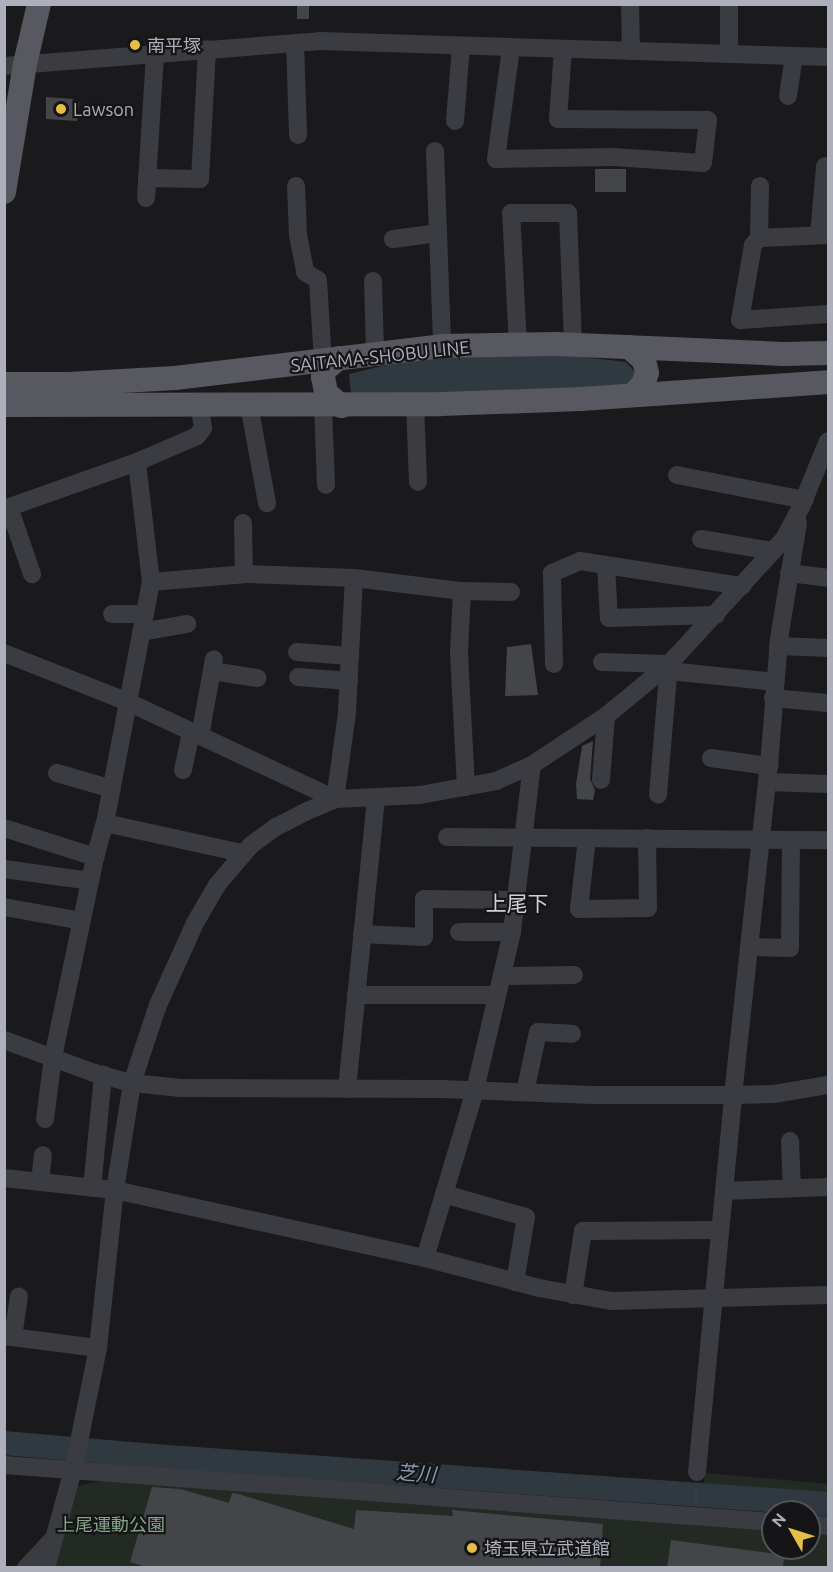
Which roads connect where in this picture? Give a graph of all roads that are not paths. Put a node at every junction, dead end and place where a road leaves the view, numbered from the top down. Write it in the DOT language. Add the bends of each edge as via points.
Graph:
graph roads {
  1 [pos="39,4"];
  2 [pos="630,4"];
  3 [pos="729,4"];
  4 [pos="295,43"];
  5 [pos="461,46"];
  6 [pos="511,48"];
  7 [pos="207,49"];
  8 [pos="563,49"];
  9 [pos="631,51"];
  10 [pos="155,54"];
  11 [pos="729,54"];
  12 [pos="794,56"];
  13 [pos="828,57"];
  14 [pos="15,65"];
  15 [pos="788,96"];
  16 [pos="455,122"];
  17 [pos="298,135"];
  18 [pos="435,151"];
  19 [pos="825,166"];
  20 [pos="147,178"];
  21 [pos="297,186"];
  22 [pos="760,186"];
  23 [pos="4,192"];
  24 [pos="146,198"];
  25 [pos="438,233"];
  26 [pos="824,235"];
  27 [pos="759,238"];
  28 [pos="393,239"];
  29 [pos="373,281"];
  30 [pos="828,314"];
  31 [pos="518,345"];
  32 [pos="573,345"];
  33 [pos="442,346"];
  34 [pos="629,347"];
  35 [pos="828,353"];
  36 [pos="375,354"];
  37 [pos="331,360"];
  38 [pos="828,382"];
  39 [pos="4,384"];
  40 [pos="634,394"];
  41 [pos="199,403"];
  42 [pos="415,404"];
  43 [pos="4,405"];
  44 [pos="249,405"];
  45 [pos="332,406"];
  46 [pos="828,441"];
  47 [pos="137,462"];
  48 [pos="677,475"];
  49 [pos="418,482"];
  50 [pos="326,485"];
  51 [pos="267,503"];
  52 [pos="803,503"];
  53 [pos="7,508"];
  54 [pos="243,523"];
  55 [pos="701,539"];
  56 [pos="773,551"];
  57 [pos="606,565"];
  58 [pos="789,573"];
  59 [pos="32,574"];
  60 [pos="244,574"];
  61 [pos="354,578"];
  62 [pos="828,578"];
  63 [pos="151,582"];
  64 [pos="742,586"];
  65 [pos="462,591"];
  66 [pos="511,592"];
  67 [pos="112,614"];
  68 [pos="716,615"];
  69 [pos="143,623"];
  70 [pos="187,624"];
  71 [pos="778,646"];
  72 [pos="828,648"];
  73 [pos="297,652"];
  74 [pos="350,656"];
  75 [pos="7,659"];
  76 [pos="602,662"];
  77 [pos="554,664"];
  78 [pos="669,668"];
  79 [pos="298,677"];
  80 [pos="257,678"];
  81 [pos="349,681"];
  82 [pos="774,690"];
  83 [pos="128,702"];
  84 [pos="828,704"];
  85 [pos="606,716"];
  86 [pos="195,734"];
  87 [pos="711,758"];
  88 [pos="532,765"];
  89 [pos="183,770"];
  90 [pos="57,773"];
  91 [pos="768,774"];
  92 [pos="601,780"];
  93 [pos="828,784"];
  94 [pos="466,787"];
  95 [pos="112,789"];
  96 [pos="658,795"];
  97 [pos="376,797"];
  98 [pos="335,799"];
  99 [pos="105,823"];
  100 [pos="4,828"];
  101 [pos="447,837"];
  102 [pos="523,837"];
  103 [pos="587,838"];
  104 [pos="647,838"];
  105 [pos="759,839"];
  106 [pos="791,840"];
  107 [pos="828,840"];
  108 [pos="242,853"];
  109 [pos="95,857"];
  110 [pos="4,869"];
  111 [pos="90,881"];
  112 [pos="516,900"];
  113 [pos="4,907"];
  114 [pos="82,921"];
  115 [pos="459,932"];
  116 [pos="512,932"];
  117 [pos="362,934"];
  118 [pos="750,946"];
  119 [pos="574,975"];
  120 [pos="501,976"];
  121 [pos="356,995"];
  122 [pos="497,995"];
  123 [pos="572,1034"];
  124 [pos="4,1040"];
  125 [pos="53,1057"];
  126 [pos="103,1075"];
  127 [pos="132,1083"];
  128 [pos="828,1085"];
  129 [pos="347,1089"];
  130 [pos="475,1090"];
  131 [pos="525,1092"];
  132 [pos="733,1095"];
  133 [pos="45,1119"];
  134 [pos="790,1141"];
  135 [pos="43,1155"];
  136 [pos="4,1178"];
  137 [pos="40,1182"];
  138 [pos="828,1187"];
  139 [pos="92,1188"];
  140 [pos="792,1188"];
  141 [pos="115,1190"];
  142 [pos="724,1191"];
  143 [pos="444,1194"];
  144 [pos="720,1230"];
  145 [pos="425,1258"];
  146 [pos="515,1282"];
  147 [pos="573,1295"];
  148 [pos="828,1295"];
  149 [pos="19,1296"];
  150 [pos="713,1299"];
  151 [pos="9,1337"];
  152 [pos="98,1348"];
  153 [pos="4,1465"];
  154 [pos="74,1469"];
  155 [pos="697,1472"];
  156 [pos="761,1520"];
  157 [pos="53,1540"];
  158 [pos="26,1568"];
  159 [pos="45,1568"];
  1 -- 14 [label="main road"];
  2 -- 9 [label="street"];
  3 -- 11 [label="street"];
  4 -- 5 [label="street"];
  4 -- 7 [label="street"];
  4 -- 17 [label="street"];
  5 -- 6 [label="street"];
  5 -- 16 [label="street"];
  6 -- 8 [label="street"];
  6 -- 8 [label="street" via="496,159 613,157 703,163 708,120 558,119"];
  7 -- 10 [label="street"];
  7 -- 20 [label="street" via="200,178"];
  8 -- 9 [label="street"];
  9 -- 11 [label="street"];
  10 -- 14 [label="street"];
  10 -- 20 [label="street"];
  11 -- 12 [label="street"];
  12 -- 13 [label="street"];
  12 -- 15 [label="street"];
  14 -- 23 [label="main road"];
  18 -- 25 [label="street"];
  19 -- 26 [label="street"];
  20 -- 24 [label="street"];
  21 -- 37 [label="street" via="298,235 306,272 318,280"];
  22 -- 27 [label="street"];
  25 -- 28 [label="street"];
  25 -- 33 [label="street"];
  26 -- 27 [label="street"];
  27 -- 30 [label="street" via="753,245 741,320"];
  29 -- 36 [label="street"];
  31 -- 32 [label="main road, SAITAMA-SHOBU LINE"];
  31 -- 32 [label="street" via="511,213 568,213"];
  31 -- 33 [label="main road, SAITAMA-SHOBU LINE"];
  32 -- 34 [label="main road, SAITAMA-SHOBU LINE"];
  33 -- 36 [label="main road, SAITAMA-SHOBU LINE"];
  34 -- 35 [label="main road, SAITAMA-SHOBU LINE"];
  34 -- 40 [label="main road" via="644,360 646,373"];
  36 -- 37 [label="main road, SAITAMA-SHOBU LINE"];
  37 -- 39 [label="main road, SAITAMA-SHOBU LINE" via="165,378"];
  37 -- 45 [label="main road" via="322,377"];
  38 -- 40 [label="main road"];
  40 -- 42 [label="main road"];
  41 -- 43 [label="main road"];
  41 -- 44 [label="main road"];
  41 -- 47 [label="street" via="203,428 197,436"];
  42 -- 45 [label="main road"];
  42 -- 49 [label="street"];
  44 -- 45 [label="main road"];
  44 -- 51 [label="street"];
  45 -- 50 [label="street"];
  46 -- 52 [label="street"];
  47 -- 53 [label="street"];
  47 -- 63 [label="street"];
  48 -- 52 [label="street"];
  52 -- 56 [label="street"];
  52 -- 58 [label="street"];
  53 -- 59 [label="street"];
  54 -- 60 [label="street"];
  55 -- 56 [label="street"];
  56 -- 64 [label="street"];
  57 -- 64 [label="street"];
  57 -- 68 [label="street" via="609,618"];
  57 -- 77 [label="street" via="580,561 552,573"];
  58 -- 62 [label="street"];
  58 -- 71 [label="street"];
  60 -- 61 [label="street"];
  60 -- 63 [label="street"];
  61 -- 65 [label="street"];
  61 -- 74 [label="street"];
  63 -- 69 [label="street"];
  64 -- 68 [label="street"];
  65 -- 66 [label="street"];
  65 -- 94 [label="street" via="459,652"];
  67 -- 69 [label="street"];
  68 -- 78 [label="street"];
  69 -- 70 [label="street"];
  69 -- 83 [label="street"];
  71 -- 72 [label="street"];
  71 -- 82 [label="street"];
  73 -- 74 [label="street"];
  74 -- 81 [label="street"];
  75 -- 83 [label="street"];
  76 -- 78 [label="street"];
  78 -- 82 [label="street"];
  78 -- 85 [label="street"];
  78 -- 96 [label="street"];
  79 -- 81 [label="street"];
  80 -- 86 [label="street" via="213,665"];
  81 -- 98 [label="street"];
  82 -- 84 [label="street"];
  82 -- 91 [label="street"];
  83 -- 86 [label="street"];
  83 -- 95 [label="street"];
  85 -- 88 [label="street"];
  85 -- 92 [label="street"];
  86 -- 89 [label="street"];
  86 -- 98 [label="street"];
  87 -- 91 [label="street"];
  88 -- 94 [label="street" via="496,781"];
  88 -- 102 [label="street"];
  90 -- 95 [label="street"];
  91 -- 93 [label="street"];
  91 -- 105 [label="street"];
  94 -- 97 [label="street"];
  95 -- 99 [label="street"];
  97 -- 98 [label="street"];
  97 -- 117 [label="street"];
  98 -- 108 [label="street" via="276,827"];
  99 -- 108 [label="street"];
  99 -- 109 [label="street"];
  100 -- 109 [label="street"];
  101 -- 102 [label="street"];
  102 -- 103 [label="street"];
  102 -- 112 [label="street"];
  103 -- 104 [label="street"];
  103 -- 104 [label="street" via="579,909 648,908"];
  104 -- 105 [label="street"];
  105 -- 106 [label="street"];
  105 -- 118 [label="street"];
  106 -- 107 [label="street"];
  106 -- 118 [label="street" via="790,948"];
  108 -- 127 [label="street" via="195,923 158,1005"];
  109 -- 111 [label="street"];
  110 -- 111 [label="street"];
  111 -- 114 [label="street"];
  112 -- 116 [label="street"];
  112 -- 117 [label="street" via="424,899 424,937"];
  113 -- 114 [label="street"];
  114 -- 125 [label="street"];
  115 -- 116 [label="street"];
  116 -- 120 [label="street"];
  117 -- 121 [label="street"];
  118 -- 132 [label="street"];
  119 -- 120 [label="street"];
  120 -- 122 [label="street"];
  121 -- 122 [label="street"];
  121 -- 129 [label="street"];
  122 -- 130 [label="street"];
  123 -- 131 [label="street" via="538,1032"];
  124 -- 125 [label="street"];
  125 -- 126 [label="street"];
  125 -- 133 [label="street"];
  126 -- 127 [label="street"];
  126 -- 139 [label="street"];
  127 -- 129 [label="street" via="181,1088"];
  127 -- 141 [label="street"];
  128 -- 132 [label="street" via="774,1094"];
  129 -- 130 [label="street"];
  130 -- 131 [label="street"];
  130 -- 143 [label="street"];
  131 -- 132 [label="street"];
  132 -- 142 [label="street"];
  134 -- 140 [label="street"];
  135 -- 137 [label="street"];
  136 -- 137 [label="street"];
  137 -- 139 [label="street"];
  138 -- 140 [label="street"];
  139 -- 141 [label="street"];
  140 -- 142 [label="street"];
  141 -- 145 [label="street"];
  141 -- 152 [label="street"];
  142 -- 144 [label="street"];
  143 -- 145 [label="street"];
  143 -- 146 [label="street" via="526,1217"];
  144 -- 147 [label="street" via="583,1231"];
  144 -- 150 [label="street"];
  145 -- 146 [label="street"];
  146 -- 147 [label="street"];
  147 -- 150 [label="street" via="611,1301"];
  148 -- 150 [label="street"];
  149 -- 151 [label="street"];
  150 -- 155 [label="street"];
  151 -- 152 [label="street"];
  152 -- 154 [label="street"];
  153 -- 154 [label="street"];
  154 -- 156 [label="street"];
  154 -- 157 [label="street"];
  157 -- 158 [label="street"];
  157 -- 159 [label="street"];
}
